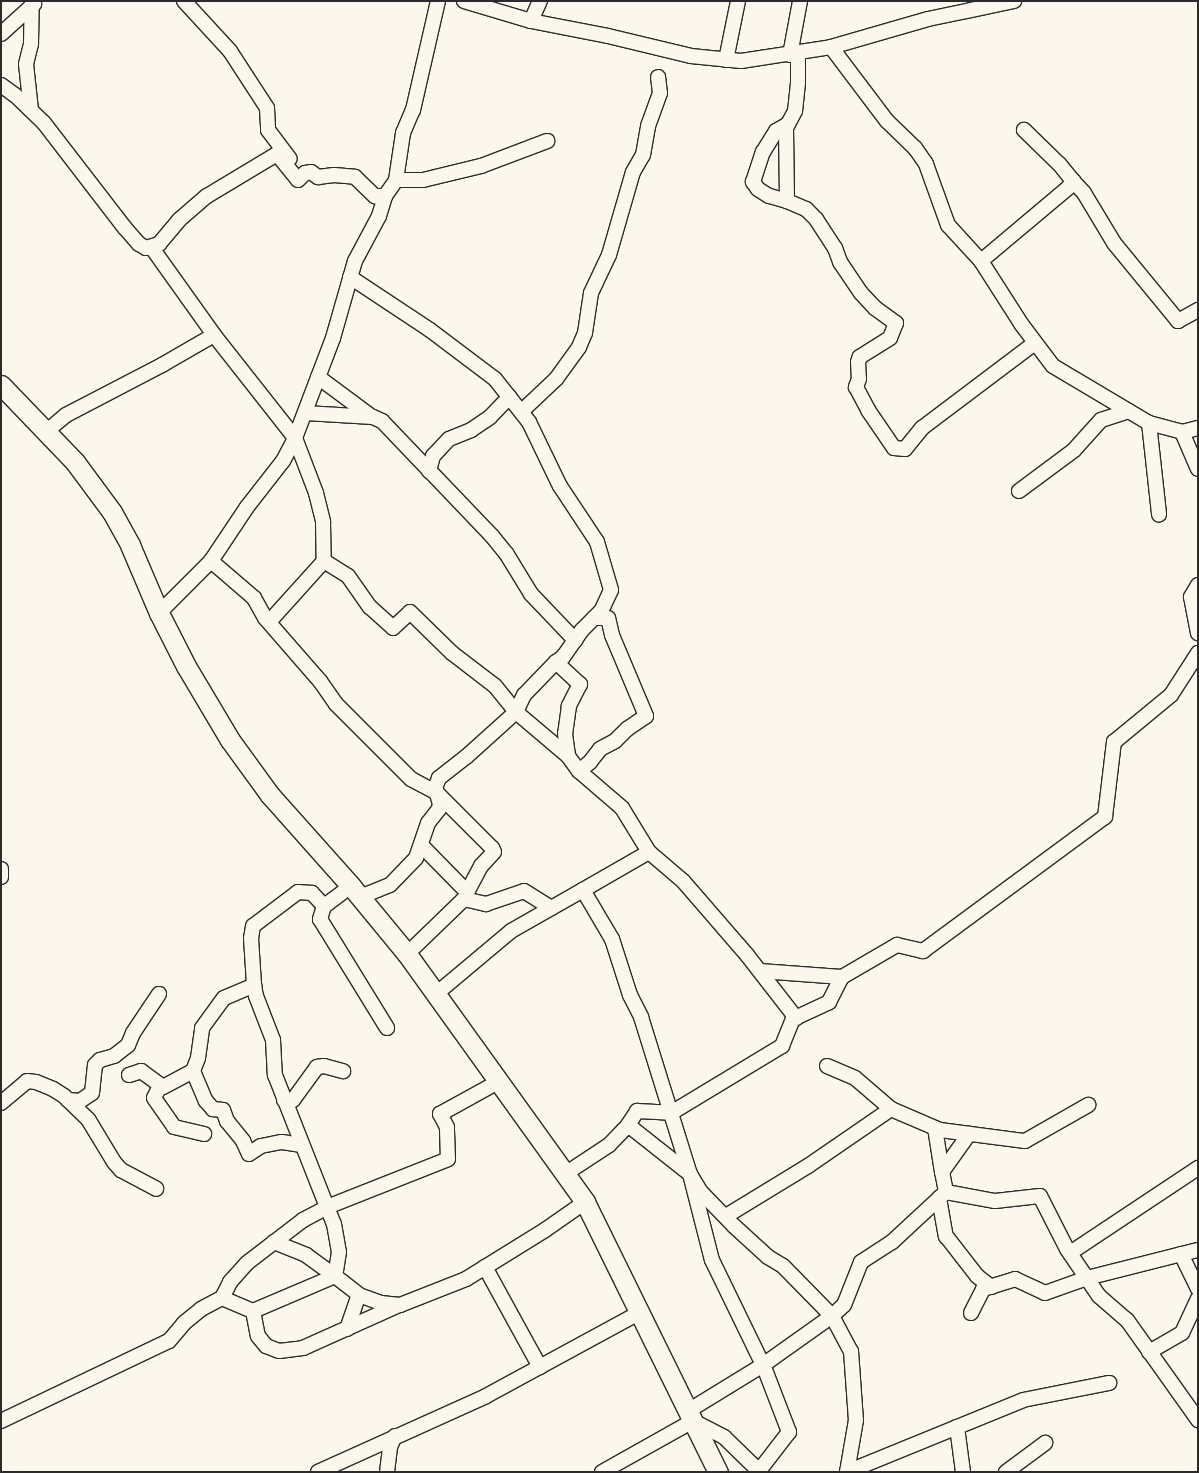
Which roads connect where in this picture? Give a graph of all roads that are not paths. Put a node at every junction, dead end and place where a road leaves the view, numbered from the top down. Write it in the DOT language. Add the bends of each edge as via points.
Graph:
graph roads {
  1 [pos="184,1"];
  2 [pos="438,1"];
  3 [pos="464,1"];
  4 [pos="540,1"];
  5 [pos="738,1"];
  6 [pos="800,1"];
  7 [pos="1014,1"];
  8 [pos="35,3"];
  9 [pos="531,21"];
  10 [pos="1,34"];
  11 [pos="831,46"];
  12 [pos="794,54"];
  13 [pos="726,60"];
  14 [pos="658,77"];
  15 [pos="1,85"];
  16 [pos="31,110"];
  17 [pos="788,124"];
  18 [pos="1024,130"];
  19 [pos="548,141"];
  20 [pos="305,173"];
  21 [pos="396,180"];
  22 [pos="1073,181"];
  23 [pos="386,196"];
  24 [pos="787,201"];
  25 [pos="152,248"];
  26 [pos="981,261"];
  27 [pos="350,277"];
  28 [pos="1198,310"];
  29 [pos="214,335"];
  30 [pos="1035,343"];
  31 [pos="318,377"];
  32 [pos="1,385"];
  33 [pos="509,396"];
  34 [pos="1129,411"];
  35 [pos="522,412"];
  36 [pos="305,413"];
  37 [pos="372,417"];
  38 [pos="1149,423"];
  39 [pos="1198,428"];
  40 [pos="47,431"];
  41 [pos="1182,432"];
  42 [pos="295,438"];
  43 [pos="1198,469"];
  44 [pos="429,471"];
  45 [pos="1019,491"];
  46 [pos="1159,514"];
  47 [pos="211,561"];
  48 [pos="324,561"];
  49 [pos="1198,585"];
  50 [pos="159,613"];
  51 [pos="594,618"];
  52 [pos="269,622"];
  53 [pos="1198,633"];
  54 [pos="575,640"];
  55 [pos="1198,653"];
  56 [pos="556,662"];
  57 [pos="516,712"];
  58 [pos="568,756"];
  59 [pos="579,771"];
  60 [pos="436,793"];
  61 [pos="421,845"];
  62 [pos="649,852"];
  63 [pos="1,869"];
  64 [pos="1,877"];
  65 [pos="583,890"];
  66 [pos="356,892"];
  67 [pos="468,896"];
  68 [pos="324,906"];
  69 [pos="551,908"];
  70 [pos="407,954"];
  71 [pos="760,971"];
  72 [pos="842,977"];
  73 [pos="254,985"];
  74 [pos="159,994"];
  75 [pos="436,994"];
  76 [pos="796,1018"];
  77 [pos="387,1028"];
  78 [pos="827,1066"];
  79 [pos="193,1071"];
  80 [pos="343,1071"];
  81 [pos="129,1075"];
  82 [pos="498,1082"];
  83 [pos="160,1086"];
  84 [pos="665,1096"];
  85 [pos="68,1100"];
  86 [pos="284,1100"];
  87 [pos="1,1102"];
  88 [pos="1088,1105"];
  89 [pos="891,1109"];
  90 [pos="637,1111"];
  91 [pos="670,1113"];
  92 [pos="628,1125"];
  93 [pos="935,1128"];
  94 [pos="204,1134"];
  95 [pos="969,1134"];
  96 [pos="302,1145"];
  97 [pos="1198,1168"];
  98 [pos="942,1172"];
  99 [pos="565,1174"];
  100 [pos="690,1174"];
  101 [pos="156,1189"];
  102 [pos="943,1195"];
  103 [pos="585,1202"];
  104 [pos="327,1207"];
  105 [pos="726,1216"];
  106 [pos="274,1242"];
  107 [pos="1198,1250"];
  108 [pos="1070,1254"];
  109 [pos="1181,1254"];
  110 [pos="486,1267"];
  111 [pos="335,1276"];
  112 [pos="1087,1278"];
  113 [pos="990,1287"];
  114 [pos="1198,1289"];
  115 [pos="359,1295"];
  116 [pos="222,1298"];
  117 [pos="1198,1299"];
  118 [pos="400,1305"];
  119 [pos="253,1311"];
  120 [pos="641,1312"];
  121 [pos="971,1313"];
  122 [pos="832,1316"];
  123 [pos="347,1329"];
  124 [pos="1149,1352"];
  125 [pos="762,1365"];
  126 [pos="540,1367"];
  127 [pos="1109,1383"];
  128 [pos="691,1416"];
  129 [pos="1197,1417"];
  130 [pos="1,1421"];
  131 [pos="957,1427"];
  132 [pos="395,1436"];
  133 [pos="1045,1443"];
  134 [pos="759,1471"];
  135 [pos="318,1472"];
  136 [pos="387,1472"];
  137 [pos="602,1472"];
  138 [pos="718,1472"];
  139 [pos="847,1472"];
  140 [pos="963,1472"];
  141 [pos="1006,1472"];
  1 -- 20 [label="street" via="230,51 267,108 268,130 296,167"];
  2 -- 21 [label="street" via="413,110 403,133"];
  3 -- 9 [label="street"];
  4 -- 9 [label="street"];
  5 -- 13 [label="street"];
  6 -- 12 [label="street"];
  7 -- 11 [label="street"];
  8 -- 10 [label="street"];
  8 -- 16 [label="street" via="26,64"];
  9 -- 13 [label="street" via="691,56"];
  11 -- 12 [label="street"];
  11 -- 26 [label="street" via="887,122 915,148 926,164 948,225"];
  12 -- 13 [label="street" via="741,62"];
  12 -- 17 [label="street" via="798,83 795,111"];
  14 -- 35 [label="street" via="660,93 609,255 592,293 585,333 556,379"];
  15 -- 16 [label="street"];
  16 -- 25 [label="street" via="63,145 139,244"];
  17 -- 24 [label="street" via="785,154"];
  17 -- 24 [label="street" via="776,131 763,152 753,182 769,196"];
  18 -- 22 [label="street"];
  19 -- 21 [label="street" via="481,166 423,180"];
  20 -- 23 [label="street" via="355,177 375,196"];
  20 -- 25 [label="street" via="298,180 277,154 208,196"];
  21 -- 23 [label="street"];
  22 -- 26 [label="street"];
  22 -- 28 [label="street" via="1084,193 1114,243 1178,321"];
  23 -- 27 [label="street"];
  24 -- 30 [label="street" via="806,209 816,219 861,293 896,323 890,338 860,357 856,387 894,448 905,449 922,428"];
  25 -- 29 [label="street"];
  26 -- 30 [label="street"];
  27 -- 31 [label="street"];
  27 -- 33 [label="street" via="443,338 495,379"];
  29 -- 40 [label="street" via="66,415"];
  29 -- 42 [label="street"];
  30 -- 34 [label="street" via="1053,366"];
  31 -- 36 [label="street"];
  31 -- 37 [label="street"];
  32 -- 40 [label="street"];
  33 -- 35 [label="street"];
  33 -- 44 [label="street" via="490,417 449,439 433,456"];
  34 -- 38 [label="street"];
  34 -- 45 [label="street" via="1101,420 1074,450"];
  35 -- 51 [label="street" via="560,486 597,542 611,590"];
  36 -- 37 [label="street"];
  36 -- 42 [label="street"];
  37 -- 44 [label="street" via="382,421 399,437"];
  38 -- 41 [label="street"];
  38 -- 46 [label="street"];
  39 -- 41 [label="street"];
  40 -- 50 [label="street" via="112,512"];
  41 -- 43 [label="street"];
  42 -- 47 [label="street"];
  42 -- 48 [label="street" via="316,493 323,522"];
  44 -- 54 [label="street" via="492,536 531,594"];
  47 -- 50 [label="street"];
  47 -- 52 [label="street" via="254,598"];
  48 -- 52 [label="street"];
  48 -- 57 [label="street" via="348,576 370,607 393,628 410,612 452,653 495,686"];
  49 -- 53 [label="street" via="1191,597"];
  50 -- 66 [label="street" via="230,740 270,795"];
  51 -- 54 [label="street"];
  51 -- 59 [label="street" via="608,618 646,716 600,749"];
  52 -- 60 [label="street" via="336,704 411,779"];
  54 -- 56 [label="street" via="564,657"];
  55 -- 72 [label="street" via="1171,695 1114,742 1104,817 923,951 897,945"];
  56 -- 57 [label="street" via="524,695"];
  56 -- 58 [label="street" via="580,684 569,706 565,734"];
  57 -- 58 [label="street"];
  57 -- 60 [label="street" via="439,778"];
  58 -- 59 [label="street"];
  59 -- 62 [label="street" via="622,808"];
  60 -- 61 [label="street" via="440,809 428,823"];
  60 -- 67 [label="street" via="494,852 481,866"];
  61 -- 66 [label="street" via="416,858 390,885"];
  61 -- 67 [label="street"];
  62 -- 65 [label="street"];
  62 -- 71 [label="street" via="683,882"];
  63 -- 64 [label="street"];
  65 -- 69 [label="street"];
  65 -- 84 [label="street" via="612,939 630,995 641,1017"];
  66 -- 68 [label="street"];
  66 -- 70 [label="street"];
  67 -- 69 [label="street" via="486,904 524,891"];
  67 -- 70 [label="street"];
  68 -- 73 [label="street" via="312,893 298,892 253,926"];
  68 -- 77 [label="street" via="320,920"];
  69 -- 75 [label="street" via="510,931"];
  70 -- 75 [label="street"];
  71 -- 72 [label="street"];
  71 -- 76 [label="street"];
  72 -- 76 [label="street" via="829,1002"];
  73 -- 79 [label="street" via="224,998 202,1028"];
  73 -- 86 [label="street" via="273,1040 274,1075"];
  74 -- 85 [label="street" via="128,1045 95,1066 92,1093 80,1101"];
  75 -- 82 [label="street"];
  76 -- 91 [label="street" via="782,1046"];
  78 -- 89 [label="street" via="855,1078"];
  79 -- 83 [label="street"];
  79 -- 96 [label="street" via="206,1101 213,1109 223,1110 249,1154 261,1146 282,1142"];
  80 -- 86 [label="street" via="317,1067 292,1100"];
  81 -- 83 [label="street" via="141,1072"];
  82 -- 99 [label="street"];
  82 -- 104 [label="street" via="440,1114 447,1127 448,1159"];
  83 -- 94 [label="street" via="154,1098 174,1127"];
  84 -- 90 [label="street"];
  84 -- 91 [label="street"];
  85 -- 87 [label="street" via="54,1089 27,1082"];
  85 -- 101 [label="street" via="88,1119 114,1162"];
  86 -- 96 [label="street"];
  88 -- 95 [label="street" via="1025,1141"];
  89 -- 93 [label="street"];
  89 -- 105 [label="street" via="808,1166"];
  90 -- 91 [label="street"];
  90 -- 92 [label="street"];
  91 -- 100 [label="street"];
  92 -- 99 [label="street" via="609,1145"];
  92 -- 100 [label="street"];
  93 -- 95 [label="street"];
  93 -- 98 [label="street"];
  95 -- 98 [label="street"];
  96 -- 104 [label="street"];
  97 -- 108 [label="street"];
  98 -- 102 [label="street"];
  99 -- 103 [label="street"];
  100 -- 105 [label="street" via="701,1192"];
  100 -- 125 [label="street" via="712,1260"];
  102 -- 108 [label="street" via="995,1201 1040,1196"];
  102 -- 113 [label="street" via="946,1236 977,1276"];
  102 -- 122 [label="street" via="892,1242 862,1262 844,1304"];
  103 -- 110 [label="street"];
  103 -- 120 [label="street"];
  104 -- 106 [label="street"];
  104 -- 111 [label="street" via="339,1252"];
  105 -- 122 [label="street" via="759,1250 783,1266"];
  106 -- 111 [label="street" via="306,1255"];
  106 -- 116 [label="street" via="247,1263 230,1282"];
  107 -- 109 [label="street"];
  108 -- 112 [label="street"];
  109 -- 112 [label="street"];
  109 -- 114 [label="street"];
  110 -- 118 [label="street" via="466,1279"];
  110 -- 126 [label="street"];
  111 -- 115 [label="street"];
  111 -- 119 [label="street"];
  112 -- 113 [label="street" via="1045,1293 1015,1279"];
  112 -- 124 [label="street" via="1099,1296 1127,1320"];
  113 -- 121 [label="street" via="983,1289"];
  115 -- 118 [label="street" via="381,1303"];
  115 -- 123 [label="street"];
  116 -- 119 [label="street"];
  116 -- 130 [label="street" via="201,1309 169,1341"];
  117 -- 124 [label="street" via="1182,1333"];
  118 -- 123 [label="street"];
  119 -- 123 [label="street" via="258,1336 266,1346 279,1351 303,1348"];
  120 -- 126 [label="street"];
  120 -- 128 [label="street"];
  122 -- 125 [label="street"];
  122 -- 139 [label="street" via="851,1351 856,1420"];
  124 -- 129 [label="street"];
  125 -- 128 [label="street"];
  125 -- 134 [label="street" via="789,1432"];
  126 -- 132 [label="street" via="486,1396"];
  127 -- 131 [label="street" via="1023,1400"];
  128 -- 134 [label="street" via="724,1437"];
  128 -- 137 [label="street"];
  128 -- 138 [label="street"];
  131 -- 139 [label="street"];
  131 -- 140 [label="street"];
  132 -- 135 [label="street"];
  132 -- 136 [label="street"];
  133 -- 141 [label="street"];
}
